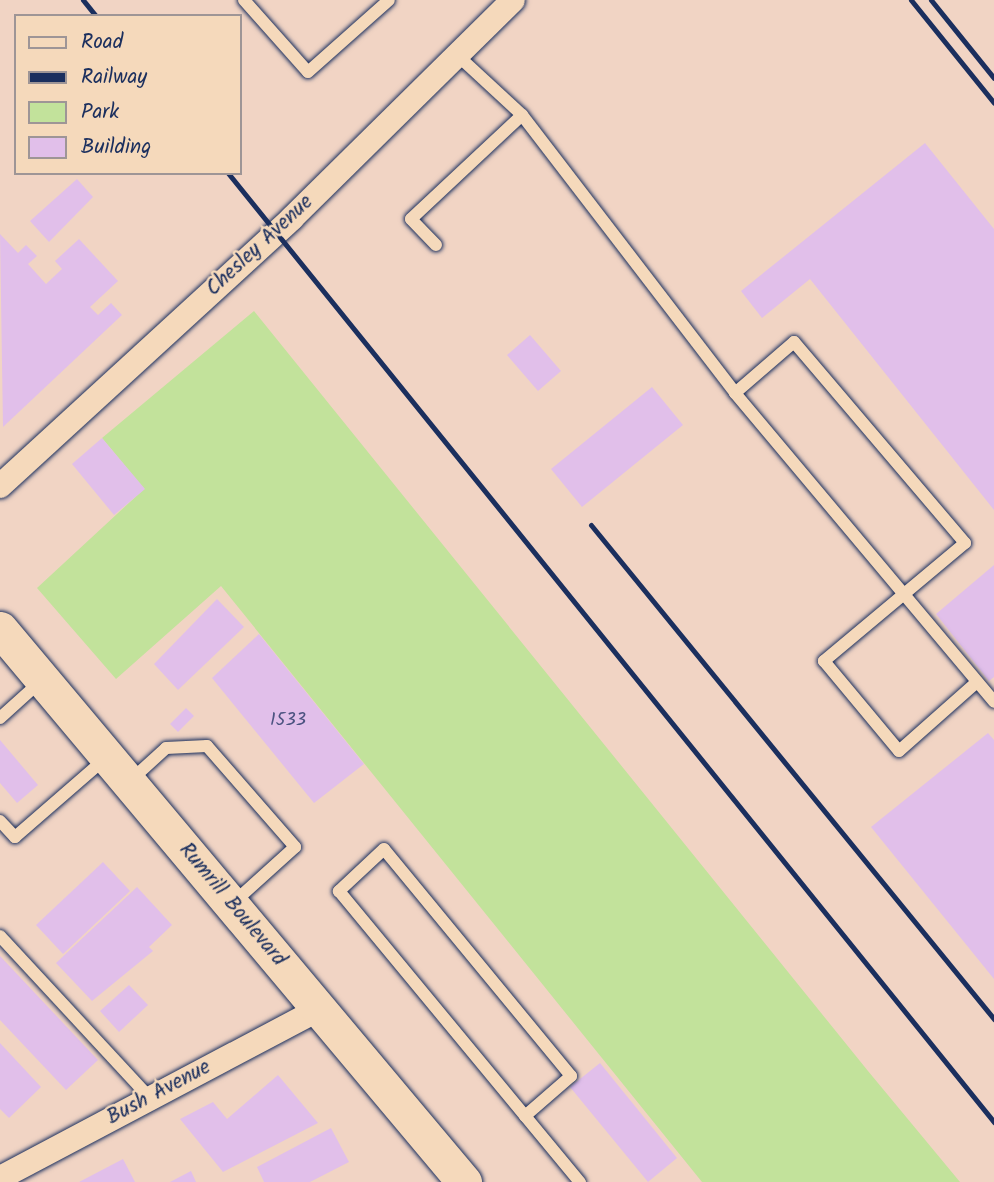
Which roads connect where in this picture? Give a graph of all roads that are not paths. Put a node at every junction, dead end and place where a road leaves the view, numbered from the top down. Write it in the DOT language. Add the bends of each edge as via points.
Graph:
graph roads {
  1 [pos="244,0"];
  2 [pos="389,0"];
  3 [pos="513,0"];
  4 [pos="456,54"];
  5 [pos="522,114"];
  6 [pos="436,245"];
  7 [pos="735,393"];
  8 [pos="0,486"];
  9 [pos="901,594"];
  10 [pos="0,629"];
  11 [pos="42,680"];
  12 [pos="977,682"];
  13 [pos="994,702"];
  14 [pos="0,718"];
  15 [pos="118,769"];
  16 [pos="0,821"];
  17 [pos="231,904"];
  18 [pos="0,936"];
  19 [pos="319,1009"];
  20 [pos="150,1098"];
  21 [pos="525,1116"];
  22 [pos="0,1180"];
  23 [pos="464,1182"];
  24 [pos="580,1182"];
  1 -- 2 [label="lane" via="308,72"];
  3 -- 4 [label="street, Chesley Avenue"];
  4 -- 5 [label="lane"];
  4 -- 8 [label="street, Chesley Avenue" via="292,218"];
  5 -- 6 [label="lane" via="411,219"];
  5 -- 7 [label="lane"];
  7 -- 9 [label="lane"];
  7 -- 9 [label="lane" via="794,342 965,543"];
  9 -- 12 [label="lane"];
  9 -- 12 [label="lane" via="824,662 898,751"];
  10 -- 11 [label="main road, Rumrill Boulevard"];
  11 -- 14 [label="lane"];
  11 -- 15 [label="main road, Rumrill Boulevard"];
  12 -- 13 [label="lane"];
  15 -- 16 [label="lane" via="15,837"];
  15 -- 17 [label="main road, Rumrill Boulevard"];
  15 -- 17 [label="lane" via="166,748 207,746 295,847"];
  17 -- 19 [label="main road, Rumrill Boulevard"];
  18 -- 20 [label="lane"];
  19 -- 20 [label="street, Bush Avenue"];
  19 -- 23 [label="main road, Rumrill Boulevard"];
  20 -- 22 [label="street, Bush Avenue"];
  21 -- 21 [label="lane" via="339,891 384,849 571,1076"];
  21 -- 24 [label="lane"];
}
